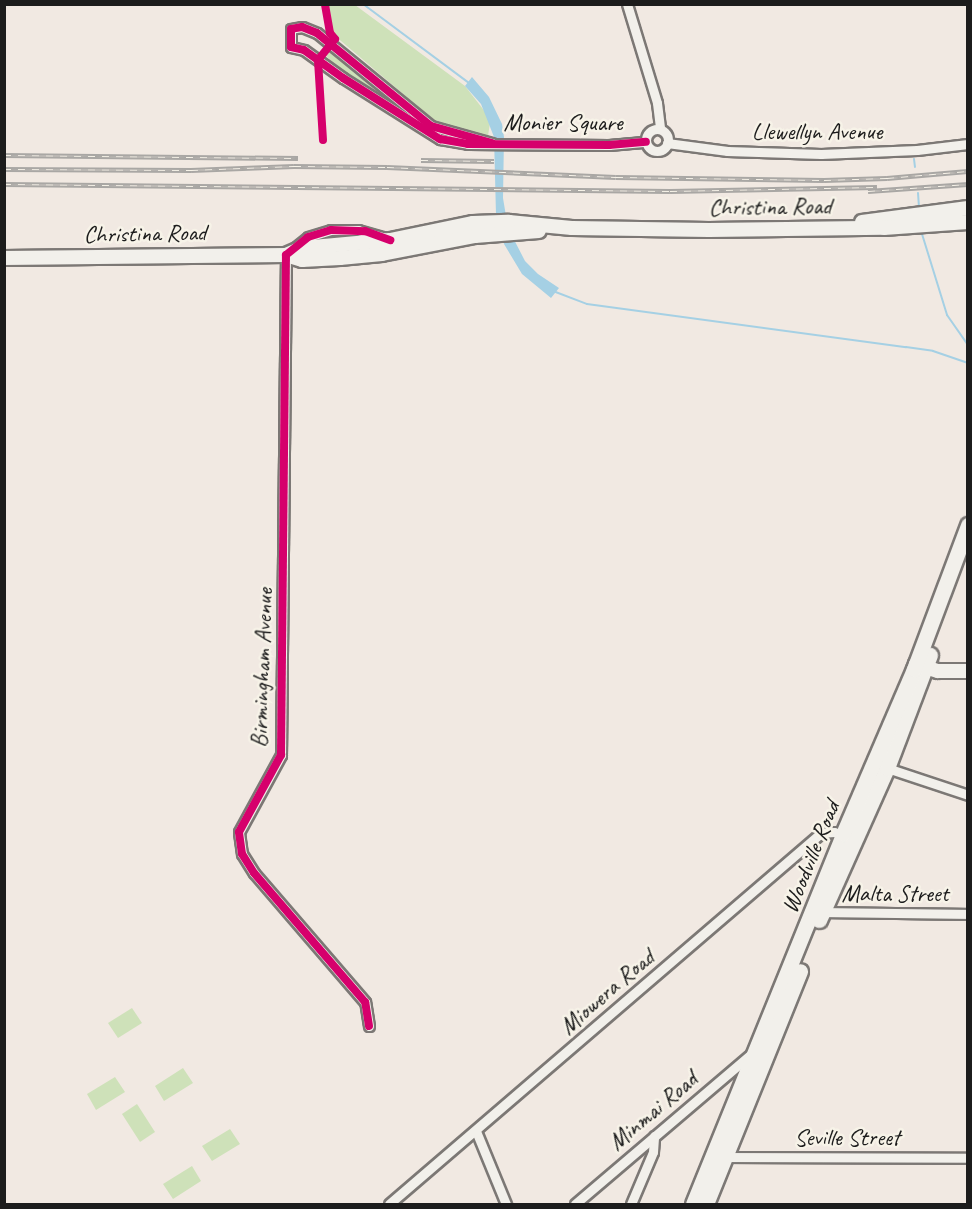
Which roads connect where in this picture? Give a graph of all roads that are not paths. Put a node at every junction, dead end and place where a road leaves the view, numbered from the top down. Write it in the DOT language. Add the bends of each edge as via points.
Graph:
graph roads {
  1 [pos="627,4"];
  2 [pos="660,129"];
  3 [pos="646,142"];
  4 [pos="492,143"];
  5 [pos="667,143"];
  6 [pos="968,144"];
  7 [pos="968,208"];
  8 [pos="968,222"];
  9 [pos="496,229"];
  10 [pos="818,229"];
  11 [pos="286,255"];
  12 [pos="4,258"];
  13 [pos="968,525"];
  14 [pos="968,553"];
  15 [pos="920,666"];
  16 [pos="968,671"];
  17 [pos="887,768"];
  18 [pos="968,795"];
  19 [pos="850,837"];
  20 [pos="823,912"];
  21 [pos="968,914"];
  22 [pos="369,1026"];
  23 [pos="757,1049"];
  24 [pos="476,1131"];
  25 [pos="654,1136"];
  26 [pos="726,1157"];
  27 [pos="968,1158"];
  28 [pos="389,1204"];
  29 [pos="506,1204"];
  30 [pos="575,1204"];
  31 [pos="631,1204"];
  32 [pos="693,1204"];
  33 [pos="706,1204"];
  1 -- 2 [label="street" via="657,103"];
  2 -- 3 [label="street" via="650,132"];
  2 -- 5 [label="street"];
  3 -- 4 [label="street, Monier Square"];
  3 -- 5 [label="street" via="654,150 661,150"];
  4 -- 4 [label="street, Monier Square" via="458,143 433,136 304,50 291,47 291,29 309,29 431,126"];
  5 -- 6 [label="street, Llewellyn Avenue" via="774,154 866,153"];
  7 -- 10 [label="main road"];
  8 -- 10 [label="main road, Christina Road"];
  9 -- 10 [label="main road, Christina Road"];
  9 -- 11 [label="main road, Christina Road" via="363,256 303,260"];
  9 -- 11 [label="main road, Christina Road" via="473,223 390,240 302,248"];
  11 -- 12 [label="main road, Christina Road"];
  11 -- 22 [label="street, Birmingham Avenue" via="281,755 239,832 242,854 254,873 365,1002"];
  13 -- 15 [label="main road, Woodville Road"];
  14 -- 15 [label="main road, Woodville Road"];
  15 -- 16 [label="main road"];
  15 -- 17 [label="main road, Woodville Road"];
  15 -- 19 [label="main road, Woodville Road"];
  17 -- 18 [label="street"];
  17 -- 19 [label="main road, Woodville Road"];
  19 -- 20 [label="main road, Woodville Road"];
  19 -- 23 [label="main road, Woodville Road"];
  19 -- 24 [label="street, Miowera Road" via="822,833 814,839"];
  20 -- 21 [label="street, Malta Street"];
  20 -- 26 [label="main road, Woodville Road"];
  23 -- 25 [label="street, Minmai Road"];
  23 -- 32 [label="main road, Woodville Road"];
  24 -- 28 [label="street, Miowera Road"];
  24 -- 29 [label="street"];
  25 -- 30 [label="street, Minmai Road"];
  25 -- 31 [label="street" via="653,1152"];
  26 -- 27 [label="street, Seville Street"];
  26 -- 33 [label="main road, Woodville Road"];
}
